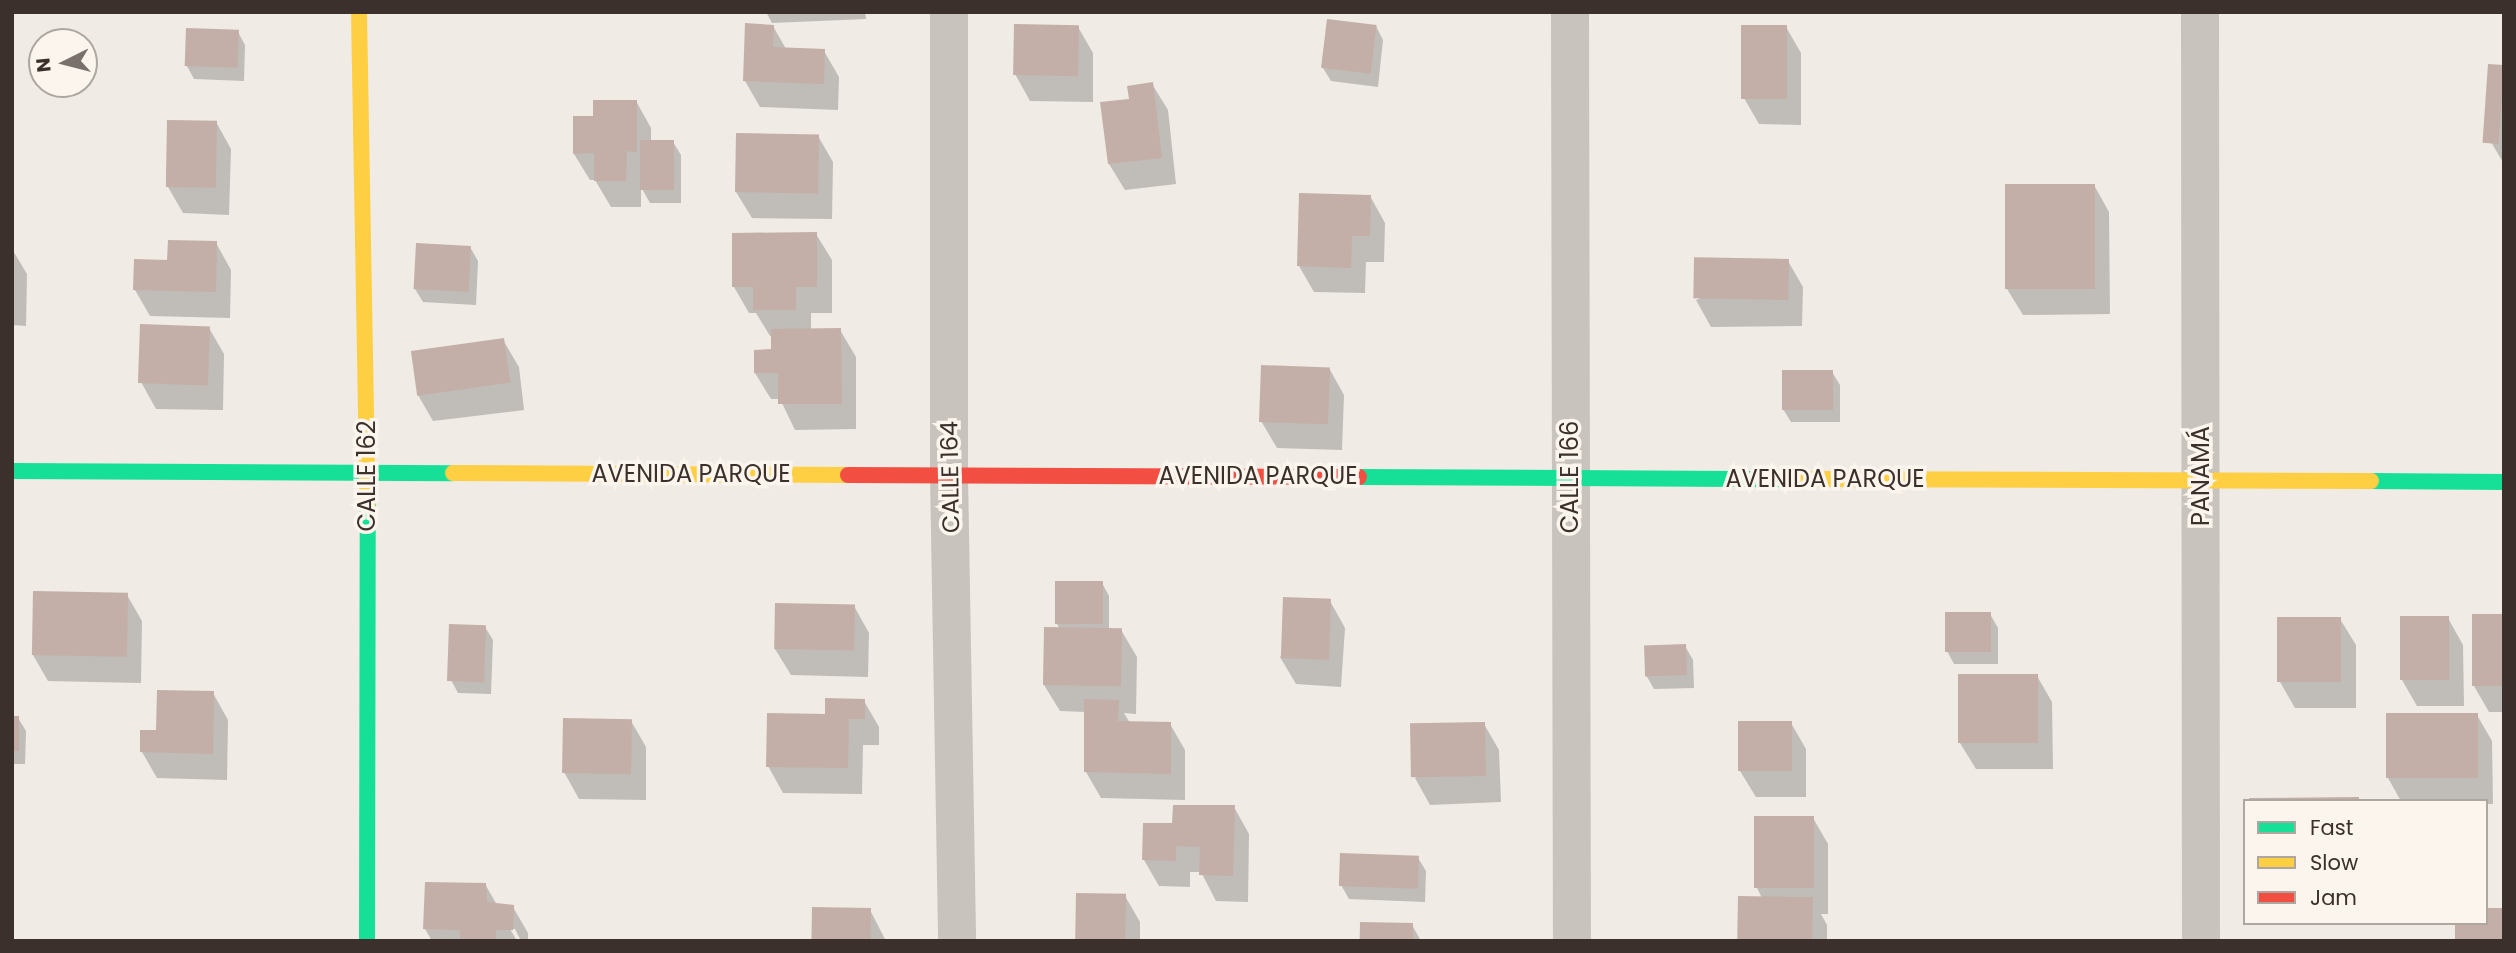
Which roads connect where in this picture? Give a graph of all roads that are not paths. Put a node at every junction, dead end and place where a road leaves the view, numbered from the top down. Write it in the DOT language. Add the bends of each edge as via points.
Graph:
graph roads {
  1 [pos="359,12"];
  2 [pos="948,12"];
  3 [pos="1570,12"];
  4 [pos="2200,12"];
  5 [pos="12,471"];
  6 [pos="368,473"];
  7 [pos="949,475"];
  8 [pos="1570,478"];
  9 [pos="2202,480"];
  10 [pos="2504,482"];
  11 [pos="367,941"];
  12 [pos="957,941"];
  13 [pos="1572,941"];
  14 [pos="2201,941"];
  1 -- 6 [label="street, CALLE 162"];
  2 -- 7 [label="street, CALLE 164"];
  3 -- 8 [label="street, CALLE 166"];
  4 -- 9 [label="street, PANAMÁ"];
  5 -- 6 [label="street, AVENIDA PARQUE"];
  6 -- 7 [label="street, AVENIDA PARQUE"];
  6 -- 11 [label="street, CALLE 162"];
  7 -- 8 [label="street, AVENIDA PARQUE"];
  7 -- 12 [label="street, CALLE 164"];
  8 -- 9 [label="street, AVENIDA PARQUE"];
  8 -- 13 [label="street, CALLE 166"];
  9 -- 10 [label="street, AVENIDA PARQUE"];
  9 -- 14 [label="street, PANAMÁ"];
}
